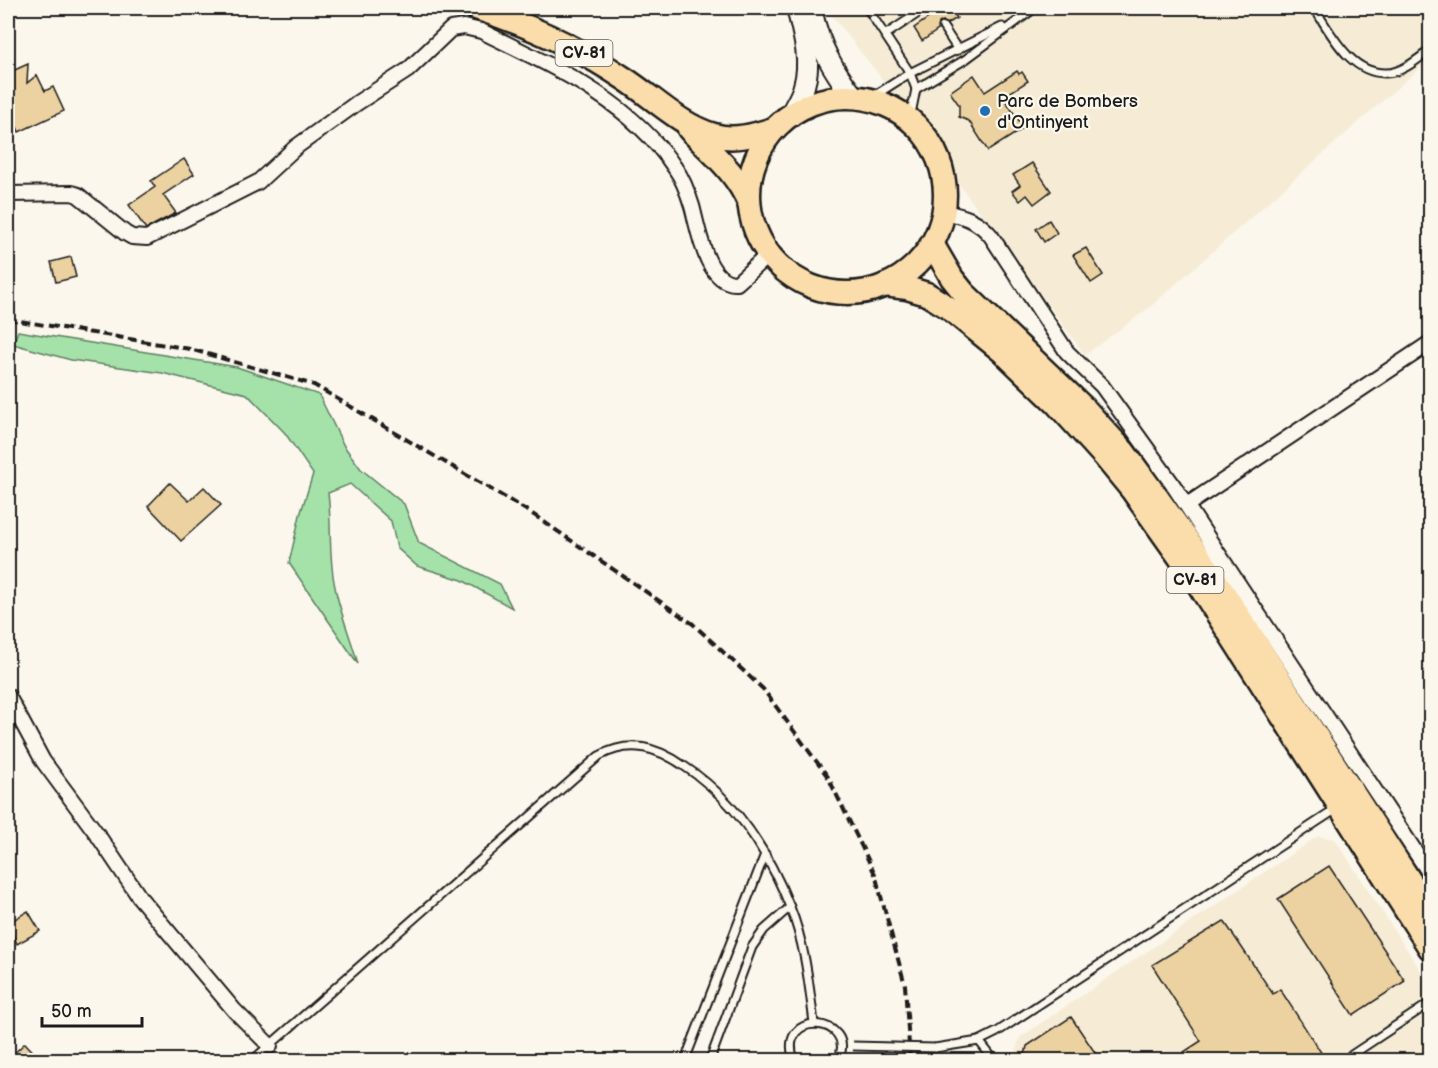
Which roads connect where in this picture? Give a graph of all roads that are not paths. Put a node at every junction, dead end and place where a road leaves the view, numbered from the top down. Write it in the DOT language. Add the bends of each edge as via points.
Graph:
graph roads {
  1 [pos="476,8"];
  2 [pos="797,8"];
  3 [pos="811,8"];
  4 [pos="867,8"];
  5 [pos="1035,8"];
  6 [pos="1314,8"];
  7 [pos="930,10"];
  8 [pos="1020,17"];
  9 [pos="943,27"];
  10 [pos="885,35"];
  11 [pos="958,50"];
  12 [pos="1431,50"];
  13 [pos="910,73"];
  14 [pos="916,89"];
  15 [pos="861,97"];
  16 [pos="792,112"];
  17 [pos="680,119"];
  18 [pos="910,119"];
  19 [pos="773,129"];
  20 [pos="8,194"];
  21 [pos="749,203"];
  22 [pos="944,212"];
  23 [pos="934,247"];
  24 [pos="769,254"];
  25 [pos="885,285"];
  26 [pos="1431,343"];
  27 [pos="1187,505"];
  28 [pos="8,696"];
  29 [pos="1340,806"];
  30 [pos="765,854"];
  31 [pos="1431,874"];
  32 [pos="790,907"];
  33 [pos="1431,912"];
  34 [pos="1431,948"];
  35 [pos="1431,1003"];
  36 [pos="814,1023"];
  37 [pos="979,1041"];
  38 [pos="270,1046"];
  39 [pos="841,1047"];
  40 [pos="253,1060"];
  41 [pos="685,1060"];
  42 [pos="710,1060"];
  43 [pos="794,1060"];
  44 [pos="838,1060"];
  45 [pos="994,1060"];
  46 [pos="1344,1060"];
  1 -- 17 [label="main road, CV-81" via="573,47 626,79"];
  2 -- 16 [label="street" via="808,67"];
  3 -- 15 [label="street" via="829,61"];
  4 -- 10 [label="lane"];
  5 -- 8 [label="lane"];
  6 -- 12 [label="lane" via="1347,57 1366,68 1386,73 1406,67"];
  7 -- 10 [label="lane"];
  8 -- 11 [label="lane"];
  8 -- 14 [label="lane" via="966,59"];
  9 -- 11 [label="lane"];
  10 -- 13 [label="lane"];
  11 -- 13 [label="lane"];
  13 -- 14 [label="lane"];
  13 -- 15 [label="lane"];
  14 -- 18 [label="lane"];
  15 -- 16 [label="main road, CV-81" via="821,99"];
  15 -- 18 [label="main road, CV-81" via="891,106"];
  16 -- 19 [label="main road, CV-81"];
  17 -- 19 [label="main road, CV-81" via="728,138"];
  17 -- 21 [label="main road, CV-81" via="727,166"];
  18 -- 22 [label="main road, CV-81" via="927,138 939,161"];
  19 -- 21 [label="main road, CV-81" via="758,151 750,176"];
  20 -- 24 [label="street" via="72,193 125,233 147,238 258,182 303,141 408,70 443,35 464,27 481,31 578,80 606,99 662,149 678,172 706,256 720,276 737,283"];
  21 -- 24 [label="main road, CV-81" via="755,230"];
  22 -- 23 [label="main road, CV-81"];
  22 -- 27 [label="street" via="972,219 991,236 1067,352 1117,405"];
  23 -- 25 [label="main road, CV-81" via="903,277"];
  23 -- 33 [label="main road, CV-81" via="964,293 1079,402 1154,492"];
  24 -- 25 [label="main road, CV-81" via="787,272 809,285 834,292 860,292"];
  25 -- 29 [label="main road, CV-81" via="927,294 958,315 1037,384 1104,456 1195,579"];
  26 -- 27 [label="street"];
  27 -- 31 [label="street"];
  28 -- 38 [label="street" via="43,761 140,898"];
  29 -- 34 [label="main road, CV-81"];
  29 -- 37 [label="lane"];
  30 -- 32 [label="lane"];
  30 -- 38 [label="lane" via="740,816 701,777 669,755 638,746 610,750"];
  30 -- 41 [label="lane"];
  32 -- 36 [label="lane" via="807,964"];
  32 -- 42 [label="lane" via="764,930 752,947"];
  35 -- 46 [label="lane"];
  36 -- 39 [label="lane" via="829,1028"];
  36 -- 43 [label="lane" via="794,1036"];
  37 -- 39 [label="lane, bridge" via="935,1048"];
  37 -- 45 [label="lane"];
  38 -- 40 [label="lane"];
  39 -- 44 [label="lane"];
}
